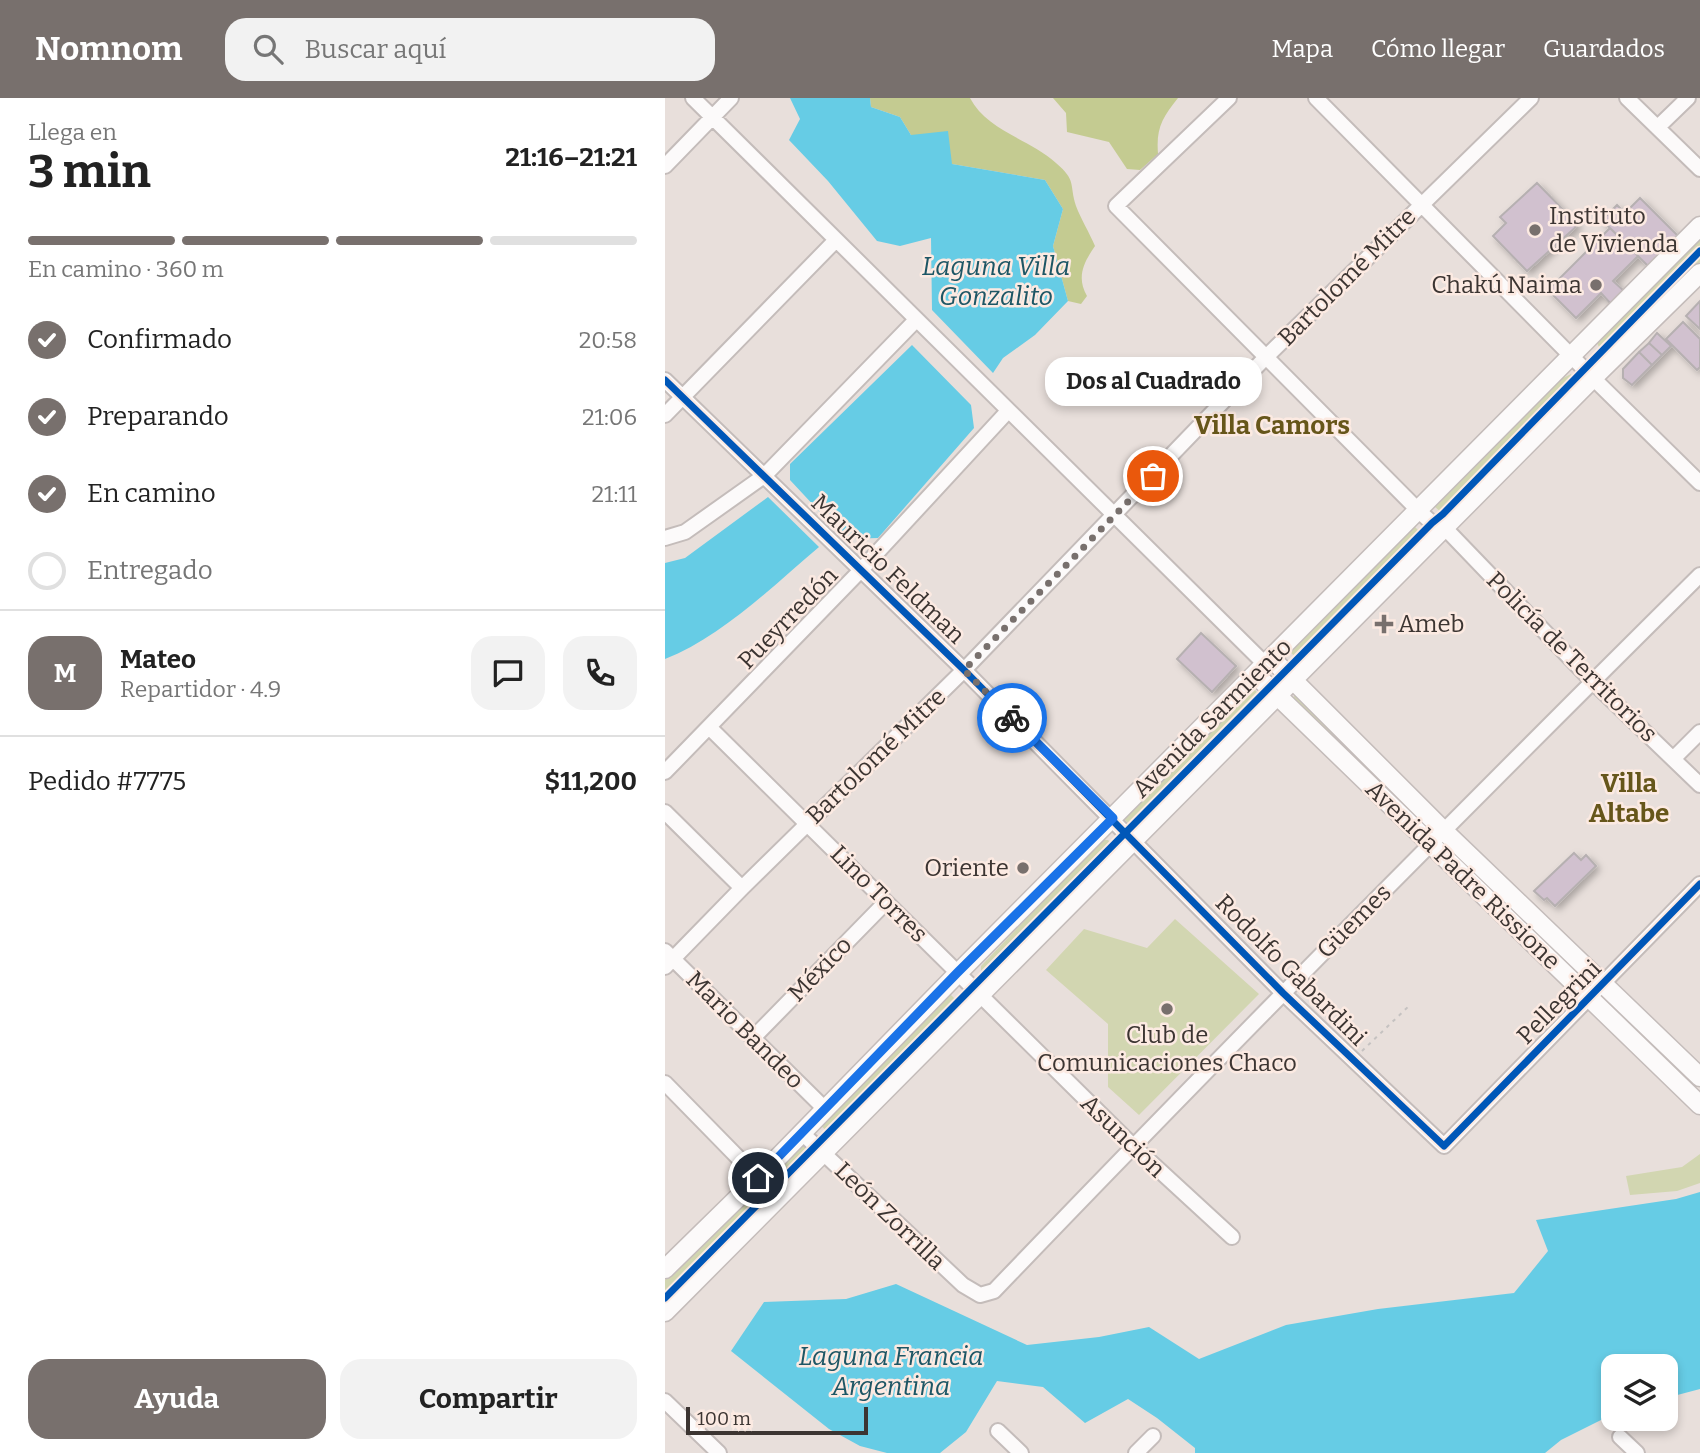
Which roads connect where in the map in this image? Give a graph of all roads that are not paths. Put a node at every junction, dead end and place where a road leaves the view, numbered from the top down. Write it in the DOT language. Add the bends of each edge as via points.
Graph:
graph roads {
  1 [pos="693,98"];
  2 [pos="731,98"];
  3 [pos="1229,98"];
  4 [pos="1316,98"];
  5 [pos="1531,98"];
  6 [pos="1627,98"];
  7 [pos="1688,98"];
  8 [pos="713,117"];
  9 [pos="1658,127"];
  10 [pos="665,166"];
  11 [pos="1700,169"];
  12 [pos="1421,204"];
  13 [pos="1700,226"];
  14 [pos="836,240"];
  15 [pos="1697,282"];
  16 [pos="916,320"];
  17 [pos="1571,356"];
  18 [pos="1265,358"];
  19 [pos="1593,378"];
  20 [pos="665,380"];
  21 [pos="682,397"];
  22 [pos="1008,411"];
  23 [pos="665,415"];
  24 [pos="764,476"];
  25 [pos="1700,483"];
  26 [pos="1418,510"];
  27 [pos="1115,515"];
  28 [pos="1444,527"];
  29 [pos="665,538"];
  30 [pos="861,570"];
  31 [pos="1700,575"];
  32 [pos="1264,665"];
  33 [pos="964,670"];
  34 [pos="1293,679"];
  35 [pos="1593,682"];
  36 [pos="1278,694"];
  37 [pos="709,727"];
  38 [pos="1700,732"];
  39 [pos="1674,758"];
  40 [pos="665,772"];
  41 [pos="1700,785"];
  42 [pos="665,812"];
  43 [pos="1113,818"];
  44 [pos="807,823"];
  45 [pos="1443,830"];
  46 [pos="1134,841"];
  47 [pos="1431,844"];
  48 [pos="1700,884"];
  49 [pos="742,888"];
  50 [pos="886,902"];
  51 [pos="668,959"];
  52 [pos="958,972"];
  53 [pos="1603,985"];
  54 [pos="1283,993"];
  55 [pos="979,995"];
  56 [pos="1589,998"];
  57 [pos="754,1037"];
  58 [pos="1700,1077"];
  59 [pos="665,1083"];
  60 [pos="1700,1105"];
  61 [pos="825,1109"];
  62 [pos="802,1133"];
  63 [pos="1133,1146"];
  64 [pos="1444,1146"];
  65 [pos="824,1152"];
  66 [pos="758,1178"];
  67 [pos="1232,1237"];
  68 [pos="665,1269"];
  69 [pos="980,1295"];
  70 [pos="665,1312"];
  71 [pos="665,1401"];
  72 [pos="998,1431"];
  73 [pos="1153,1436"];
  74 [pos="1620,1437"];
  75 [pos="719,1453"];
  76 [pos="1021,1453"];
  77 [pos="1136,1453"];
  78 [pos="1637,1453"];
  1 -- 8 [label="street"];
  2 -- 8 [label="street"];
  3 -- 18 [label="street, Policía de Territorios" via="1116,206"];
  4 -- 12 [label="street"];
  5 -- 12 [label="street, Bartolomé Mitre"];
  6 -- 9 [label="street"];
  7 -- 9 [label="street"];
  8 -- 10 [label="street"];
  8 -- 14 [label="street"];
  9 -- 11 [label="street"];
  12 -- 17 [label="street"];
  12 -- 18 [label="street, Bartolomé Mitre"];
  13 -- 17 [label="main road, Avenida Sarmiento"];
  14 -- 16 [label="street"];
  14 -- 21 [label="street"];
  15 -- 19 [label="main road, Avenida Sarmiento"];
  16 -- 22 [label="street"];
  16 -- 24 [label="street"];
  17 -- 19 [label="street"];
  17 -- 26 [label="main road, Avenida Sarmiento"];
  18 -- 26 [label="street, Policía de Territorios"];
  18 -- 27 [label="street, Bartolomé Mitre"];
  19 -- 25 [label="street"];
  19 -- 28 [label="main road, Avenida Sarmiento"];
  20 -- 21 [label="street, Mauricio Feldman"];
  21 -- 23 [label="street"];
  21 -- 24 [label="street, Mauricio Feldman"];
  22 -- 27 [label="street"];
  22 -- 30 [label="street, Pueyrredón"];
  24 -- 29 [label="street" via="685,532"];
  24 -- 30 [label="street, Mauricio Feldman"];
  26 -- 28 [label="street, Policía de Territorios"];
  26 -- 32 [label="main road, Avenida Sarmiento"];
  27 -- 32 [label="street"];
  27 -- 33 [label="street, Bartolomé Mitre"];
  28 -- 34 [label="main road, Avenida Sarmiento"];
  28 -- 35 [label="street, Policía de Territorios"];
  30 -- 33 [label="street, Mauricio Feldman"];
  30 -- 37 [label="street, Pueyrredón"];
  31 -- 35 [label="street, Güemes"];
  32 -- 34 [label="main road, Avenida Padre Rissione"];
  32 -- 36 [label="main road, Avenida Padre Rissione"];
  32 -- 43 [label="main road, Avenida Sarmiento"];
  33 -- 43 [label="street, Mauricio Feldman"];
  33 -- 44 [label="street, Bartolomé Mitre"];
  34 -- 36 [label="main road, Avenida Sarmiento"];
  34 -- 45 [label="main road, Avenida Padre Rissione"];
  35 -- 39 [label="street, Policía de Territorios"];
  35 -- 45 [label="street, Güemes"];
  36 -- 46 [label="main road, Avenida Sarmiento"];
  36 -- 47 [label="main road, Avenida Padre Rissione"];
  37 -- 40 [label="street, Pueyrredón"];
  37 -- 44 [label="street, Lino Torres"];
  38 -- 39 [label="street"];
  39 -- 41 [label="street, Policía de Territorios"];
  42 -- 49 [label="street"];
  43 -- 46 [label="street, Rodolfo Gabardini"];
  43 -- 52 [label="main road, Avenida Sarmiento"];
  44 -- 49 [label="street, Bartolomé Mitre"];
  44 -- 50 [label="street, Lino Torres"];
  45 -- 47 [label="street, Güemes"];
  45 -- 53 [label="main road, Avenida Padre Rissione"];
  46 -- 54 [label="street, Rodolfo Gabardini"];
  46 -- 55 [label="main road, Avenida Sarmiento"];
  47 -- 54 [label="street, Güemes"];
  47 -- 56 [label="main road, Avenida Padre Rissione"];
  48 -- 53 [label="street, Pellegrini"];
  49 -- 51 [label="street, Bartolomé Mitre"];
  50 -- 52 [label="street, Lino Torres"];
  50 -- 57 [label="street, México"];
  51 -- 57 [label="street, Mario Bandeo"];
  52 -- 55 [label="street, Asunción"];
  52 -- 61 [label="main road, Avenida Sarmiento"];
  53 -- 56 [label="street, Pellegrini"];
  53 -- 58 [label="main road, Avenida Padre Rissione"];
  54 -- 63 [label="street, Güemes"];
  54 -- 64 [label="street, Rodolfo Gabardini"];
  55 -- 63 [label="street, Asunción"];
  55 -- 65 [label="main road, Avenida Sarmiento"];
  56 -- 60 [label="main road, Avenida Padre Rissione"];
  56 -- 64 [label="street, Pellegrini"];
  57 -- 61 [label="street, Mario Bandeo"];
  59 -- 66 [label="street"];
  61 -- 62 [label="main road, Avenida Sarmiento"];
  62 -- 65 [label="street, León Zorrilla"];
  62 -- 66 [label="main road, Avenida Sarmiento"];
  63 -- 67 [label="street, Asunción"];
  63 -- 69 [label="street, Güemes" via="994,1291"];
  65 -- 69 [label="street, León Zorrilla" via="963,1285"];
  65 -- 70 [label="main road, Avenida Sarmiento"];
  66 -- 68 [label="main road, Avenida Sarmiento"];
  71 -- 75 [label="street"];
  72 -- 76 [label="street"];
  73 -- 77 [label="street"];
  74 -- 78 [label="street"];
}
